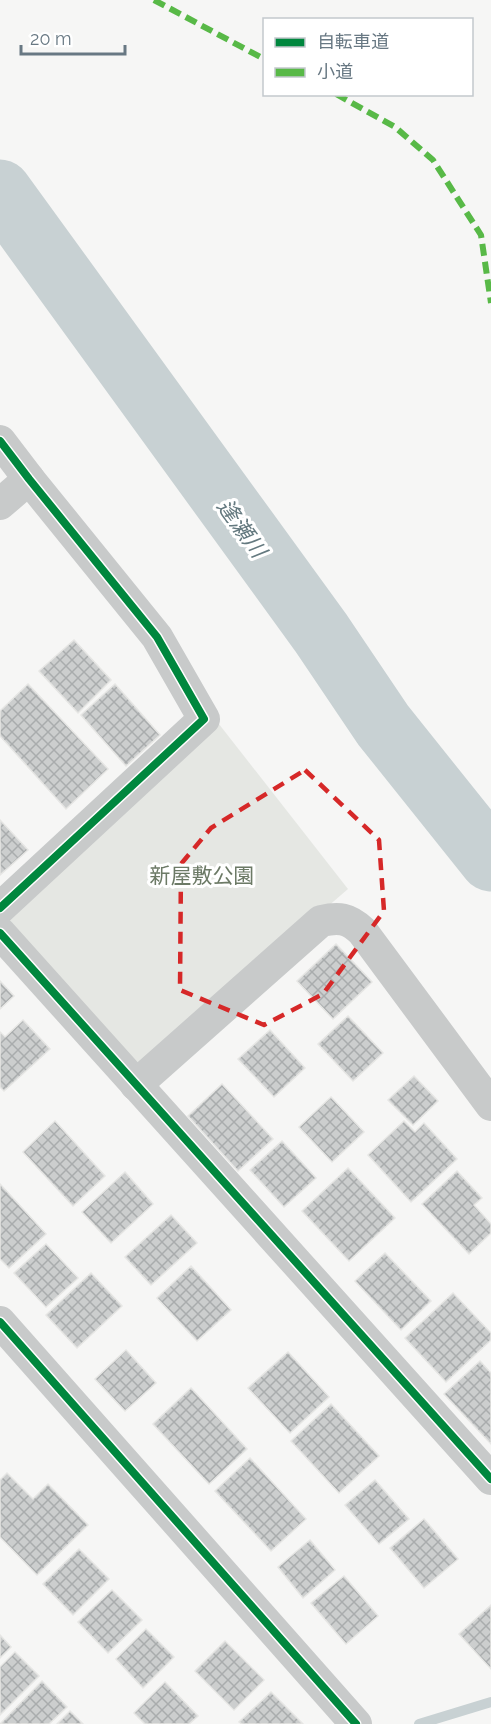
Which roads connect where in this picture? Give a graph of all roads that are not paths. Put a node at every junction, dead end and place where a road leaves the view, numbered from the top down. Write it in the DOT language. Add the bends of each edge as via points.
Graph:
graph roads {
  1 [pos="0,441"];
  2 [pos="29,479"];
  3 [pos="0,504"];
  4 [pos="0,908"];
  5 [pos="0,933"];
  6 [pos="136,1085"];
  7 [pos="491,1105"];
  8 [pos="0,1323"];
  9 [pos="491,1479"];
  10 [pos="356,1724"];
  1 -- 2 [label="street"];
  2 -- 3 [label="street"];
  2 -- 4 [label="street" via="157,637 204,719"];
  5 -- 6 [label="street"];
  6 -- 7 [label="street" via="321,921 336,918 354,924 362,932"];
  6 -- 9 [label="street"];
  8 -- 10 [label="street"];
}
